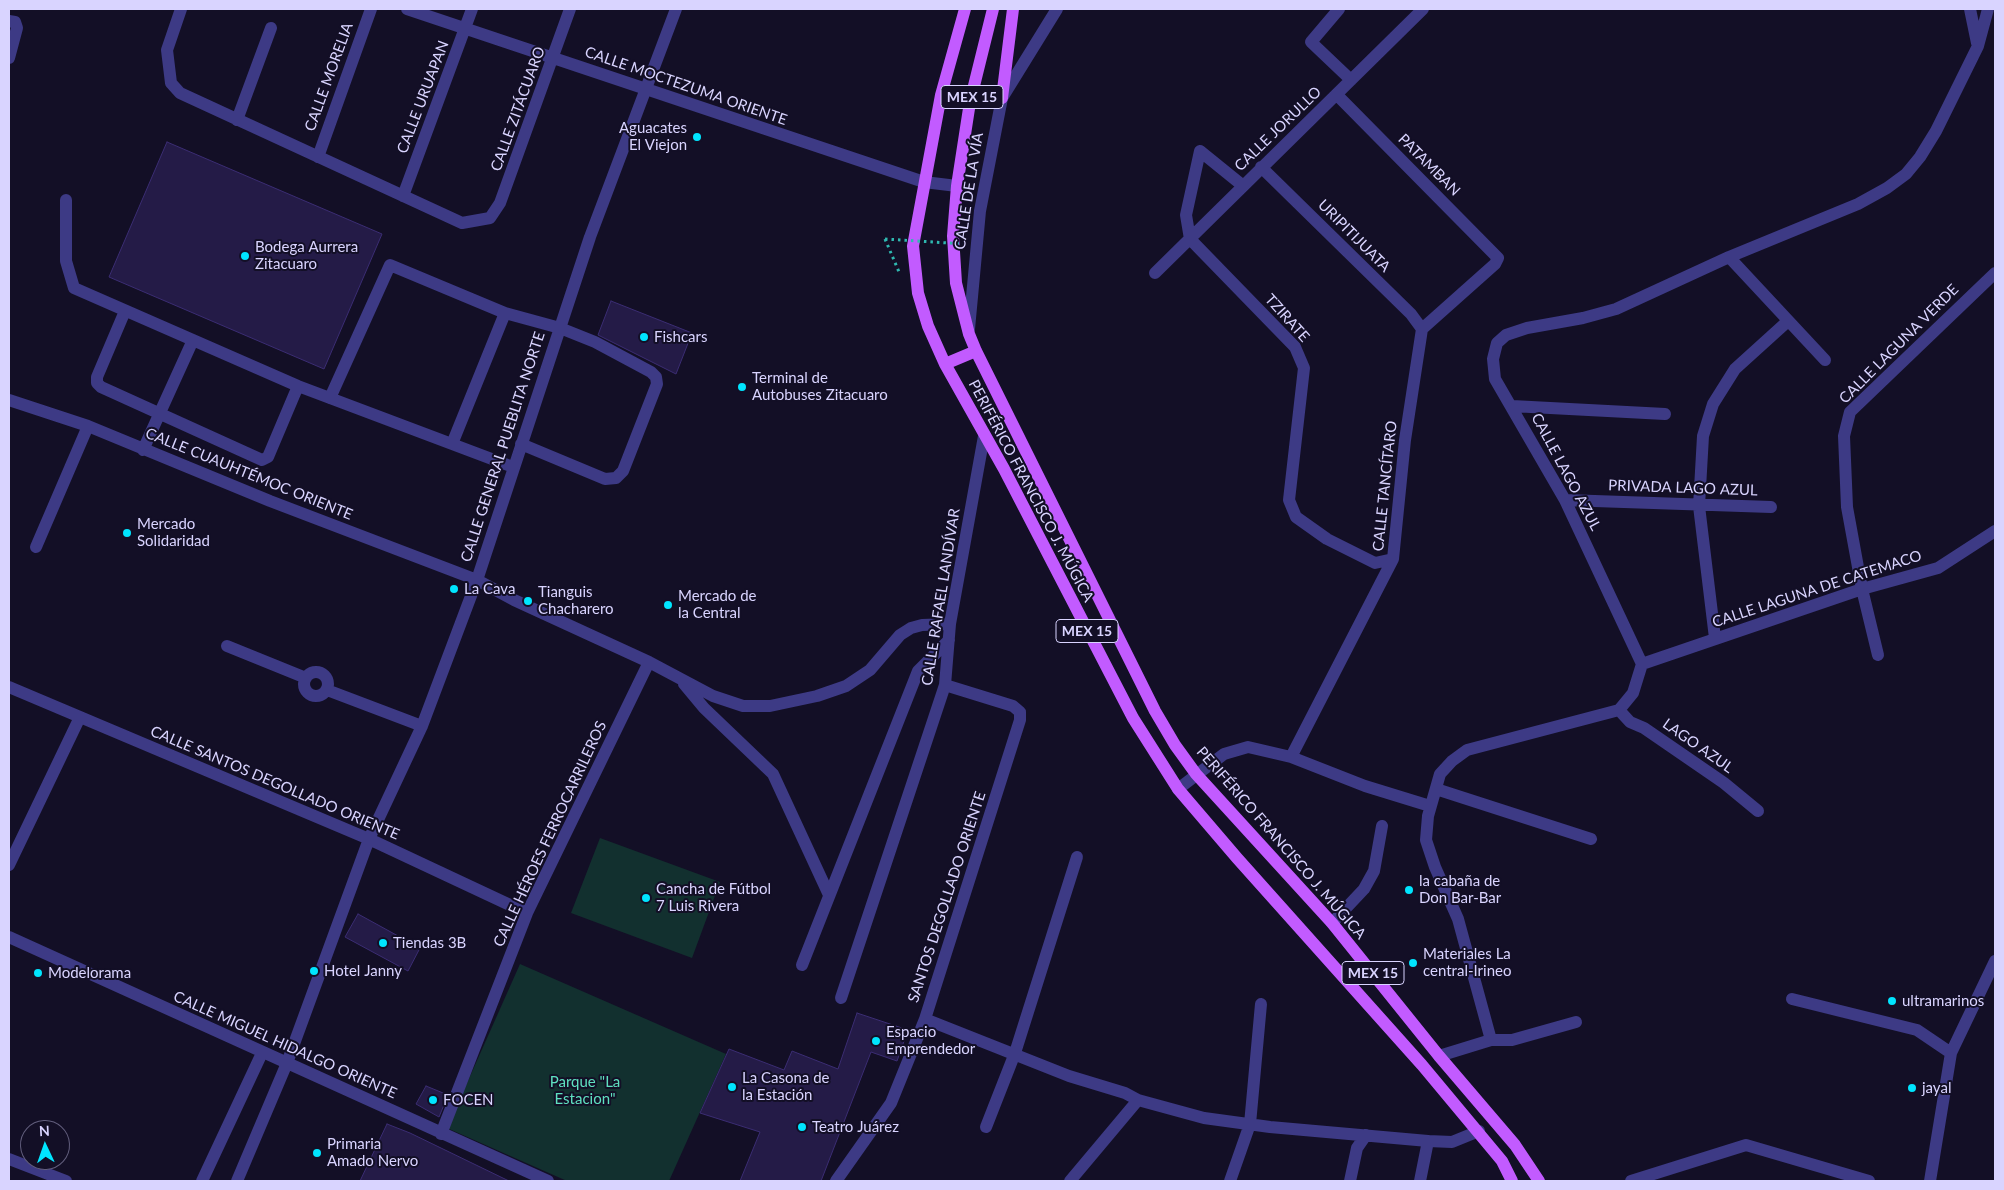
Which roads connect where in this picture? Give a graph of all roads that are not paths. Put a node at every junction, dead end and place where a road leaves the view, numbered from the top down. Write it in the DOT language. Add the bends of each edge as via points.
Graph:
graph roads {
  1 [pos="180,9"];
  2 [pos="371,9"];
  3 [pos="407,9"];
  4 [pos="472,9"];
  5 [pos="570,9"];
  6 [pos="676,9"];
  7 [pos="965,9"];
  8 [pos="993,9"];
  9 [pos="1013,9"];
  10 [pos="1057,9"];
  11 [pos="1339,9"];
  12 [pos="1423,9"];
  13 [pos="1970,9"];
  14 [pos="1988,9"];
  15 [pos="12,22"];
  16 [pos="271,28"];
  17 [pos="466,29"];
  18 [pos="1978,46"];
  19 [pos="9,58"];
  20 [pos="554,58"];
  21 [pos="1351,80"];
  22 [pos="645,89"];
  23 [pos="1336,95"];
  24 [pos="1002,98"];
  25 [pos="238,120"];
  26 [pos="318,157"];
  27 [pos="1262,167"];
  28 [pos="924,182"];
  29 [pos="1242,185"];
  30 [pos="957,186"];
  31 [pos="403,196"];
  32 [pos="66,200"];
  33 [pos="1190,240"];
  34 [pos="1729,257"];
  35 [pos="1155,273"];
  36 [pos="1995,273"];
  37 [pos="126,311"];
  38 [pos="505,313"];
  39 [pos="1788,321"];
  40 [pos="560,328"];
  41 [pos="1422,329"];
  42 [pos="969,334"];
  43 [pos="193,340"];
  44 [pos="976,351"];
  45 [pos="1826,360"];
  46 [pos="945,364"];
  47 [pos="298,386"];
  48 [pos="330,398"];
  49 [pos="9,400"];
  50 [pos="1512,406"];
  51 [pos="159,413"];
  52 [pos="1665,414"];
  53 [pos="88,426"];
  54 [pos="984,436"];
  55 [pos="452,444"];
  56 [pos="521,444"];
  57 [pos="143,450"];
  58 [pos="513,468"];
  59 [pos="1565,500"];
  60 [pos="1699,506"];
  61 [pos="1770,507"];
  62 [pos="1995,531"];
  63 [pos="36,547"];
  64 [pos="1393,559"];
  65 [pos="477,580"];
  66 [pos="1862,589"];
  67 [pos="950,624"];
  68 [pos="1715,638"];
  69 [pos="949,640"];
  70 [pos="227,646"];
  71 [pos="1878,655"];
  72 [pos="649,662"];
  73 [pos="1642,664"];
  74 [pos="680,680"];
  75 [pos="945,685"];
  76 [pos="9,686"];
  77 [pos="1619,710"];
  78 [pos="80,718"];
  79 [pos="422,726"];
  80 [pos="1291,757"];
  81 [pos="1196,774"];
  82 [pos="1178,789"];
  83 [pos="1436,789"];
  84 [pos="1430,806"];
  85 [pos="1758,810"];
  86 [pos="1382,826"];
  87 [pos="369,839"];
  88 [pos="1591,839"];
  89 [pos="1077,857"];
  90 [pos="9,865"];
  91 [pos="829,895"];
  92 [pos="527,913"];
  93 [pos="1332,923"];
  94 [pos="9,937"];
  95 [pos="1995,961"];
  96 [pos="802,965"];
  97 [pos="841,998"];
  98 [pos="1792,999"];
  99 [pos="1261,1004"];
  100 [pos="925,1019"];
  101 [pos="1576,1022"];
  102 [pos="1491,1040"];
  103 [pos="262,1053"];
  104 [pos="1015,1053"];
  105 [pos="1952,1053"];
  106 [pos="1439,1056"];
  107 [pos="287,1063"];
  108 [pos="1138,1100"];
  109 [pos="1250,1124"];
  110 [pos="986,1127"];
  111 [pos="1479,1131"];
  112 [pos="441,1134"];
  113 [pos="1366,1135"];
  114 [pos="1428,1142"];
  115 [pos="9,1159"];
  116 [pos="66,1181"];
  117 [pos="202,1181"];
  118 [pos="237,1181"];
  119 [pos="548,1181"];
  120 [pos="836,1181"];
  121 [pos="1070,1181"];
  122 [pos="1230,1181"];
  123 [pos="1350,1181"];
  124 [pos="1420,1181"];
  125 [pos="1512,1181"];
  126 [pos="1539,1181"];
  127 [pos="1631,1181"];
  128 [pos="1870,1181"];
  129 [pos="1930,1181"];
  1 -- 25 [label="street" via="167,50 171,83 180,93"];
  2 -- 26 [label="street, CALLE MORELIA"];
  3 -- 17 [label="street, CALLE MOCTEZUMA ORIENTE"];
  4 -- 17 [label="street, CALLE URUAPAN"];
  5 -- 20 [label="street, CALLE ZITÁCUARO"];
  6 -- 22 [label="street, CALLE GENERAL PUEBLITA NORTE"];
  7 -- 28 [label="main road, PERIFÉRICO FRANCISCO J. MÚGICA / MEX 15" via="941,96"];
  8 -- 30 [label="main road, PERIFÉRICO FRANCISCO J. MÚGICA / MEX 15" via="970,102"];
  9 -- 24 [label="main road"];
  10 -- 24 [label="street, CALLE DE LA VÍA"];
  11 -- 21 [label="street" via="1310,42"];
  12 -- 21 [label="street, CALLE JORULLO"];
  13 -- 18 [label="street"];
  14 -- 18 [label="street, CALLE LAGO AZUL"];
  15 -- 19 [label="street" via="17,28"];
  16 -- 25 [label="street"];
  17 -- 20 [label="street, CALLE MOCTEZUMA ORIENTE"];
  17 -- 31 [label="street, CALLE URUAPAN"];
  18 -- 34 [label="street, CALLE LAGO AZUL" via="1936,131 1906,174 1858,204"];
  20 -- 22 [label="street, CALLE MOCTEZUMA ORIENTE"];
  20 -- 31 [label="street, CALLE ZITÁCUARO" via="500,203 490,218 462,223"];
  21 -- 23 [label="street, CALLE JORULLO"];
  22 -- 28 [label="street, CALLE MOCTEZUMA ORIENTE"];
  22 -- 40 [label="street, CALLE GENERAL PUEBLITA NORTE" via="590,236"];
  23 -- 27 [label="street, CALLE JORULLO"];
  23 -- 41 [label="street, PATAMBAN" via="1498,258"];
  24 -- 42 [label="street, CALLE DE LA VÍA" via="980,211"];
  25 -- 26 [label="street"];
  26 -- 31 [label="street"];
  27 -- 29 [label="street, CALLE JORULLO"];
  27 -- 41 [label="street, URIPITIJUATA" via="1411,314"];
  28 -- 30 [label="street, CALLE MOCTEZUMA ORIENTE"];
  28 -- 46 [label="main road, PERIFÉRICO FRANCISCO J. MÚGICA / MEX 15" via="912,246 918,293"];
  29 -- 33 [label="street, CALLE JORULLO"];
  29 -- 33 [label="street" via="1200,151 1186,215"];
  30 -- 42 [label="main road, PERIFÉRICO FRANCISCO J. MÚGICA / MEX 15" via="953,236 956,283"];
  32 -- 37 [label="street" via="66,260 74,288"];
  33 -- 35 [label="street, CALLE JORULLO"];
  33 -- 64 [label="street, TZIRATE" via="1295,347 1304,368 1289,500 1296,517 1328,539 1376,563"];
  34 -- 39 [label="street"];
  34 -- 50 [label="street, CALLE LAGO AZUL" via="1616,309 1506,335 1497,344 1493,359 1495,379"];
  36 -- 66 [label="street, CALLE LAGUNA VERDE" via="1850,412 1844,436 1847,507"];
  37 -- 43 [label="street"];
  37 -- 51 [label="street" via="97,383"];
  38 -- 40 [label="street"];
  38 -- 48 [label="street" via="390,265"];
  38 -- 55 [label="street"];
  39 -- 45 [label="street"];
  39 -- 60 [label="street" via="1735,369 1713,404 1703,436"];
  40 -- 56 [label="street, CALLE GENERAL PUEBLITA NORTE"];
  40 -- 56 [label="street" via="595,342 651,372 657,384 623,471 616,478 604,479"];
  41 -- 64 [label="street, CALLE TANCÍTARO" via="1405,440"];
  42 -- 44 [label="main road, PERIFÉRICO FRANCISCO J. MÚGICA / MEX 15"];
  43 -- 47 [label="street"];
  43 -- 51 [label="street"];
  44 -- 46 [label="main road"];
  44 -- 81 [label="main road, PERIFÉRICO FRANCISCO J. MÚGICA / MEX 15" via="1155,711"];
  46 -- 54 [label="main road, PERIFÉRICO FRANCISCO J. MÚGICA / MEX 15"];
  47 -- 48 [label="street"];
  47 -- 51 [label="street" via="268,457 262,460"];
  48 -- 55 [label="street"];
  49 -- 53 [label="street, CALLE CUAUHTÉMOC ORIENTE"];
  50 -- 52 [label="street"];
  50 -- 59 [label="street, CALLE LAGO AZUL"];
  51 -- 57 [label="street"];
  53 -- 57 [label="street, CALLE CUAUHTÉMOC ORIENTE"];
  53 -- 63 [label="street"];
  54 -- 67 [label="street, CALLE RAFAEL LANDÍVAR"];
  54 -- 82 [label="main road, PERIFÉRICO FRANCISCO J. MÚGICA / MEX 15" via="1133,718"];
  55 -- 58 [label="street"];
  56 -- 58 [label="street, CALLE GENERAL PUEBLITA NORTE"];
  57 -- 65 [label="street, CALLE CUAUHTÉMOC ORIENTE"];
  58 -- 65 [label="street, CALLE GENERAL PUEBLITA NORTE"];
  59 -- 60 [label="street, PRIVADA LAGO AZUL"];
  59 -- 73 [label="street, CALLE LAGO AZUL"];
  60 -- 61 [label="street, PRIVADA LAGO AZUL"];
  60 -- 68 [label="street"];
  62 -- 66 [label="street, CALLE LAGUNA DE CATEMACO" via="1938,568"];
  64 -- 80 [label="street, CALLE TANCÍTARO"];
  65 -- 72 [label="street, CALLE CUAUHTÉMOC ORIENTE"];
  65 -- 79 [label="street, CALLE GENERAL PUEBLITA NORTE"];
  66 -- 68 [label="street, CALLE LAGUNA DE CATEMACO"];
  66 -- 71 [label="street, CALLE LAGUNA VERDE"];
  67 -- 69 [label="street, CALLE RAFAEL LANDÍVAR"];
  67 -- 74 [label="street" via="911,628 900,635 870,670 846,686 770,706 743,706"];
  68 -- 73 [label="street, CALLE LAGUNA DE CATEMACO"];
  69 -- 75 [label="street, CALLE RAFAEL LANDÍVAR"];
  69 -- 91 [label="street" via="918,671"];
  70 -- 79 [label="street" via="306,678 319,672 326,676 327,690"];
  72 -- 74 [label="street, CALLE CUAUHTÉMOC ORIENTE"];
  72 -- 92 [label="street, CALLE HÉROES FERROCARRILEROS"];
  73 -- 77 [label="street" via="1633,693"];
  74 -- 91 [label="street" via="772,774"];
  75 -- 97 [label="street, CALLE RAFAEL LANDÍVAR"];
  75 -- 100 [label="street, SANTOS DEGOLLADO ORIENTE" via="1013,706 1020,712 1020,720"];
  76 -- 78 [label="street, CALLE SANTOS DEGOLLADO ORIENTE"];
  77 -- 83 [label="street" via="1467,750 1440,774"];
  77 -- 85 [label="street, LAGO AZUL" via="1630,722 1644,728"];
  78 -- 87 [label="street, CALLE SANTOS DEGOLLADO ORIENTE"];
  78 -- 90 [label="street"];
  79 -- 87 [label="street, CALLE GENERAL PUEBLITA NORTE"];
  80 -- 81 [label="street" via="1248,747 1224,754"];
  80 -- 84 [label="street" via="1365,786"];
  81 -- 82 [label="street"];
  81 -- 93 [label="main road, PERIFÉRICO FRANCISCO J. MÚGICA / MEX 15"];
  82 -- 111 [label="main road, PERIFÉRICO FRANCISCO J. MÚGICA / MEX 15"];
  83 -- 84 [label="street"];
  83 -- 88 [label="street"];
  84 -- 102 [label="street" via="1426,840 1434,867 1458,919"];
  86 -- 93 [label="street" via="1374,871 1364,889"];
  87 -- 92 [label="street, CALLE SANTOS DEGOLLADO ORIENTE"];
  87 -- 107 [label="street, CALLE GENERAL PUEBLITA NORTE"];
  89 -- 104 [label="street"];
  91 -- 96 [label="street"];
  92 -- 112 [label="street, CALLE HÉROES FERROCARRILEROS"];
  93 -- 106 [label="main road, PERIFÉRICO FRANCISCO J. MÚGICA / MEX 15"];
  94 -- 103 [label="street, CALLE MIGUEL HIDALGO ORIENTE"];
  95 -- 105 [label="street"];
  98 -- 105 [label="street" via="1917,1030"];
  99 -- 109 [label="street"];
  100 -- 104 [label="street"];
  100 -- 120 [label="street, SANTOS DEGOLLADO ORIENTE" via="891,1103"];
  101 -- 102 [label="street" via="1512,1040"];
  102 -- 106 [label="street"];
  103 -- 107 [label="street, CALLE MIGUEL HIDALGO ORIENTE"];
  103 -- 117 [label="street"];
  104 -- 108 [label="street" via="1060,1073"];
  104 -- 110 [label="street"];
  105 -- 129 [label="street"];
  106 -- 126 [label="main road, PERIFÉRICO FRANCISCO J. MÚGICA / MEX 15" via="1515,1145"];
  107 -- 112 [label="street, CALLE MIGUEL HIDALGO ORIENTE"];
  107 -- 118 [label="street, CALLE GENERAL PUEBLITA NORTE"];
  108 -- 109 [label="street" via="1204,1118"];
  108 -- 121 [label="street"];
  109 -- 113 [label="street"];
  109 -- 122 [label="street"];
  111 -- 114 [label="street" via="1452,1142"];
  111 -- 125 [label="main road, PERIFÉRICO FRANCISCO J. MÚGICA / MEX 15" via="1502,1161"];
  112 -- 119 [label="street, CALLE MIGUEL HIDALGO ORIENTE"];
  113 -- 114 [label="street"];
  113 -- 123 [label="street" via="1357,1148"];
  114 -- 124 [label="street"];
  115 -- 116 [label="street"];
  127 -- 128 [label="street" via="1746,1145"];
}
